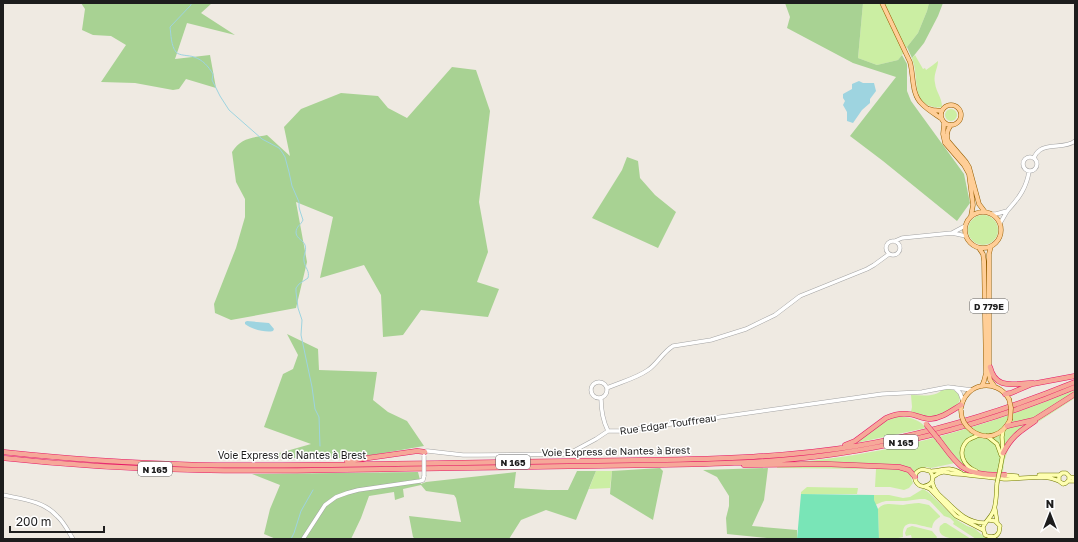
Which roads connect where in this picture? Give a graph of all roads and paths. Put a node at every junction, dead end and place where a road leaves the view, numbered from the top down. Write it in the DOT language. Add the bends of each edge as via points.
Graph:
graph roads {
  1 [pos="882,3"];
  2 [pos="926,108"];
  3 [pos="942,111"];
  4 [pos="943,121"];
  5 [pos="951,125"];
  6 [pos="1075,141"];
  7 [pos="1034,158"];
  8 [pos="1029,171"];
  9 [pos="1007,211"];
  10 [pos="986,212"];
  11 [pos="992,214"];
  12 [pos="971,216"];
  13 [pos="1000,223"];
  14 [pos="965,226"];
  15 [pos="952,233"];
  16 [pos="966,236"];
  17 [pos="907,237"];
  18 [pos="895,241"];
  19 [pos="900,245"];
  20 [pos="991,246"];
  21 [pos="979,248"];
  22 [pos="888,253"];
  23 [pos="990,367"];
  24 [pos="1075,376"];
  25 [pos="1043,382"];
  26 [pos="1075,382"];
  27 [pos="982,386"];
  28 [pos="954,387"];
  29 [pos="995,387"];
  30 [pos="1075,387"];
  31 [pos="607,388"];
  32 [pos="972,390"];
  33 [pos="1005,394"];
  34 [pos="1075,394"];
  35 [pos="600,398"];
  36 [pos="962,406"];
  37 [pos="899,414"];
  38 [pos="1041,416"];
  39 [pos="1007,426"];
  40 [pos="608,431"];
  41 [pos="1003,431"];
  42 [pos="979,435"];
  43 [pos="987,436"];
  44 [pos="3,452"];
  45 [pos="804,452"];
  46 [pos="424,454"];
  47 [pos="1003,454"];
  48 [pos="3,458"];
  49 [pos="1001,462"];
  50 [pos="720,463"];
  51 [pos="328,464"];
  52 [pos="930,471"];
  53 [pos="961,474"];
  54 [pos="1059,475"];
  55 [pos="1005,476"];
  56 [pos="1017,476"];
  57 [pos="1069,476"];
  58 [pos="915,477"];
  59 [pos="988,478"];
  60 [pos="1075,478"];
  61 [pos="932,480"];
  62 [pos="1059,481"];
  63 [pos="1075,481"];
  64 [pos="1068,482"];
  65 [pos="924,487"];
  66 [pos="3,495"];
  67 [pos="995,508"];
  68 [pos="987,522"];
  69 [pos="997,522"];
  70 [pos="983,530"];
  71 [pos="999,532"];
  72 [pos="992,538"];
  73 [pos="1001,538"];
  74 [pos="73,539"];
  75 [pos="303,539"];
  1 -- 2 [label="main road" via="910,62 916,95"];
  2 -- 3 [label="main road"];
  2 -- 4 [label="main road"];
  3 -- 4 [label="main road"];
  3 -- 5 [label="main road" via="950,105 959,109 960,120"];
  4 -- 5 [label="main road"];
  4 -- 12 [label="main road" via="945,143 969,174 973,205"];
  5 -- 10 [label="main road" via="947,132 948,141 969,167 979,204"];
  6 -- 7 [label="street" via="1072,144 1044,148"];
  7 -- 8 [label="street" via="1037,166"];
  7 -- 8 [label="street" via="1027,157 1023,162 1025,169"];
  8 -- 9 [label="street" via="1024,189"];
  9 -- 11 [label="street"];
  9 -- 13 [label="street"];
  10 -- 11 [label="main road"];
  10 -- 12 [label="main road" via="978,212"];
  11 -- 13 [label="main road"];
  12 -- 14 [label="main road"];
  13 -- 20 [label="main road" via="1000,237"];
  14 -- 15 [label="street"];
  14 -- 16 [label="main road"];
  15 -- 16 [label="street"];
  15 -- 17 [label="street"];
  16 -- 21 [label="main road" via="969,242"];
  17 -- 18 [label="street"];
  17 -- 19 [label="street"];
  18 -- 19 [label="street"];
  18 -- 22 [label="street" via="888,244"];
  19 -- 22 [label="street" via="898,254 893,256"];
  20 -- 21 [label="main road"];
  20 -- 23 [label="main road, D 779E"];
  21 -- 27 [label="main road, D 779E" via="983,254 984,269 986,373"];
  22 -- 31 [label="street" via="867,269 800,296 775,315 746,329 711,340 674,346 648,370"];
  23 -- 25 [label="highway" via="993,377 1001,383"];
  23 -- 29 [label="main road, D 779E" via="990,380"];
  24 -- 25 [label="highway"];
  25 -- 33 [label="highway"];
  26 -- 45 [label="highway, Voie Express de Nantes à Brest / N 165" via="1004,409 937,429 856,446"];
  27 -- 29 [label="main road"];
  27 -- 32 [label="main road"];
  28 -- 32 [label="street, Rue Edgar Touffreau"];
  28 -- 36 [label="street" via="960,393"];
  28 -- 40 [label="street, Rue Edgar Touffreau" via="882,394"];
  29 -- 33 [label="main road"];
  30 -- 50 [label="highway, Voie Express de Nantes à Brest / N 165" via="990,418 908,441 815,456"];
  31 -- 35 [label="street" via="605,395"];
  31 -- 35 [label="street" via="601,383 593,386 594,395"];
  32 -- 36 [label="main road" via="966,395"];
  33 -- 39 [label="main road, bridge" via="1011,408"];
  34 -- 38 [label="highway"];
  35 -- 40 [label="street" via="604,424"];
  36 -- 37 [label="highway" via="935,418"];
  36 -- 42 [label="main road, bridge" via="961,416 964,423"];
  37 -- 45 [label="highway" via="886,418 852,443"];
  37 -- 55 [label="highway, bridge" via="917,418 926,424 963,467 983,474"];
  38 -- 39 [label="highway" via="1028,422"];
  38 -- 47 [label="highway" via="1015,435"];
  39 -- 41 [label="main road"];
  40 -- 46 [label="street, Rue Edgar Touffreau" via="565,454 463,455 428,451"];
  41 -- 43 [label="main road"];
  41 -- 47 [label="main road"];
  42 -- 43 [label="main road"];
  42 -- 55 [label="main road" via="965,444 962,458 966,466 976,471"];
  43 -- 49 [label="main road" via="999,446"];
  44 -- 51 [label="highway, Voie Express de Nantes à Brest / N 165" via="163,464"];
  45 -- 51 [label="highway, Voie Express de Nantes à Brest / N 165" via="741,458 671,460"];
  46 -- 51 [label="highway" via="417,451"];
  46 -- 75 [label="street, bridge" via="423,480 358,490 336,497 325,505"];
  47 -- 49 [label="main road"];
  48 -- 50 [label="highway, Voie Express de Nantes à Brest / N 165" via="100,466 227,471"];
  49 -- 67 [label="main road, bridge"];
  50 -- 58 [label="highway" via="893,466 904,468"];
  52 -- 53 [label="main road" via="946,468"];
  52 -- 58 [label="main road" via="921,469"];
  52 -- 61 [label="main road"];
  53 -- 59 [label="main road"];
  53 -- 61 [label="main road" via="938,473"];
  54 -- 56 [label="main road"];
  54 -- 57 [label="main road" via="1064,473"];
  54 -- 62 [label="main road"];
  55 -- 56 [label="main road"];
  56 -- 59 [label="main road"];
  57 -- 60 [label="main road"];
  57 -- 64 [label="main road"];
  58 -- 65 [label="main road" via="917,484"];
  59 -- 62 [label="main road" via="1046,478"];
  61 -- 65 [label="main road"];
  61 -- 68 [label="main road" via="938,494 961,516"];
  62 -- 64 [label="main road" via="1064,484"];
  63 -- 64 [label="main road"];
  65 -- 70 [label="main road" via="956,516"];
  66 -- 74 [label="street" via="52,510"];
  67 -- 68 [label="main road"];
  67 -- 69 [label="main road"];
  68 -- 69 [label="main road"];
  68 -- 70 [label="main road"];
  69 -- 71 [label="main road" via="1000,526"];
  70 -- 72 [label="main road" via="985,535"];
  71 -- 72 [label="main road"];
  71 -- 73 [label="main road"];
}
